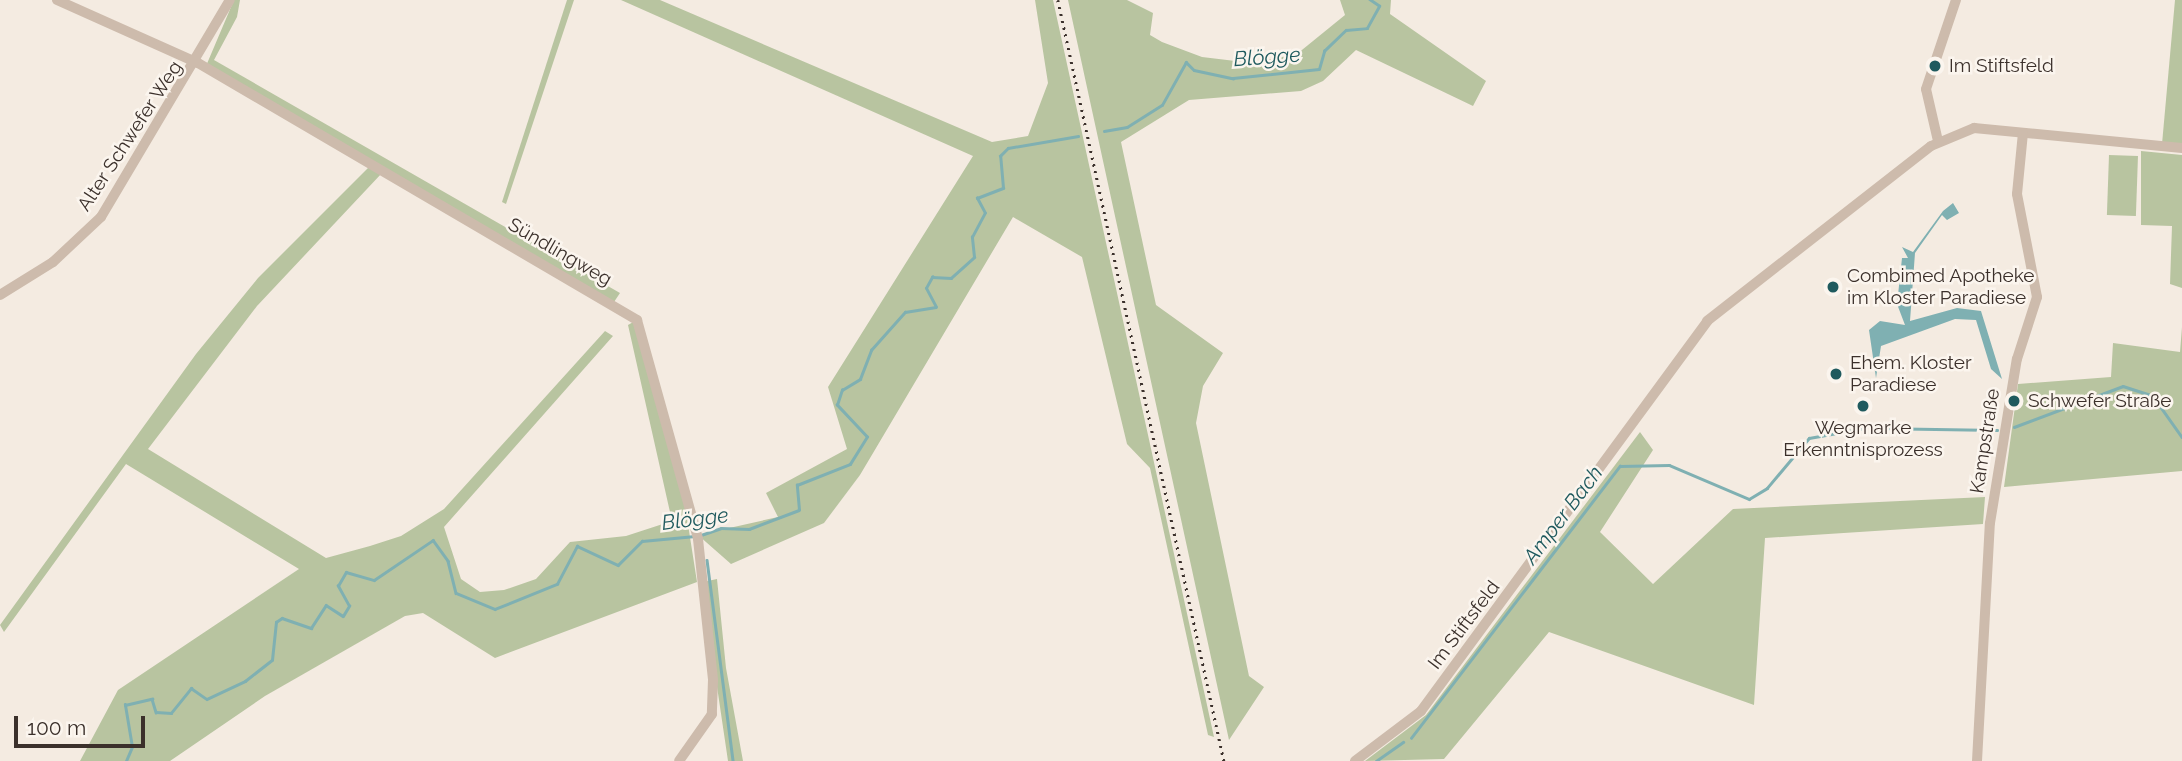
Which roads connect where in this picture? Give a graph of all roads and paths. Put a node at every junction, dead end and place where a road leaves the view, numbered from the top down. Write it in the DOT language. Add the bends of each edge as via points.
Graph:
graph roads {
  1 [pos="57,0"];
  2 [pos="230,0"];
  3 [pos="1956,0"];
  4 [pos="198,63"];
  5 [pos="2023,133"];
  6 [pos="1938,141"];
  7 [pos="2182,148"];
  8 [pos="0,295"];
  9 [pos="679,761"];
  10 [pos="1355,761"];
  11 [pos="1977,761"];
  1 -- 4 [label="street, Sündlingweg"];
  2 -- 4 [label="street, Alter Schwefer Weg"];
  3 -- 6 [label="street" via="1927,79 1928,118"];
  4 -- 8 [label="street, Alter Schwefer Weg" via="102,217 53,262"];
  4 -- 9 [label="street, Sündlingweg" via="631,314 645,334 699,544 714,705"];
  5 -- 6 [label="street" via="1974,128"];
  5 -- 7 [label="street"];
  5 -- 11 [label="street, Kampstraße" via="2017,194 2037,297 2017,359 1990,523"];
  6 -- 10 [label="street, Im Stiftsfeld" via="1707,321 1422,711"];
}
